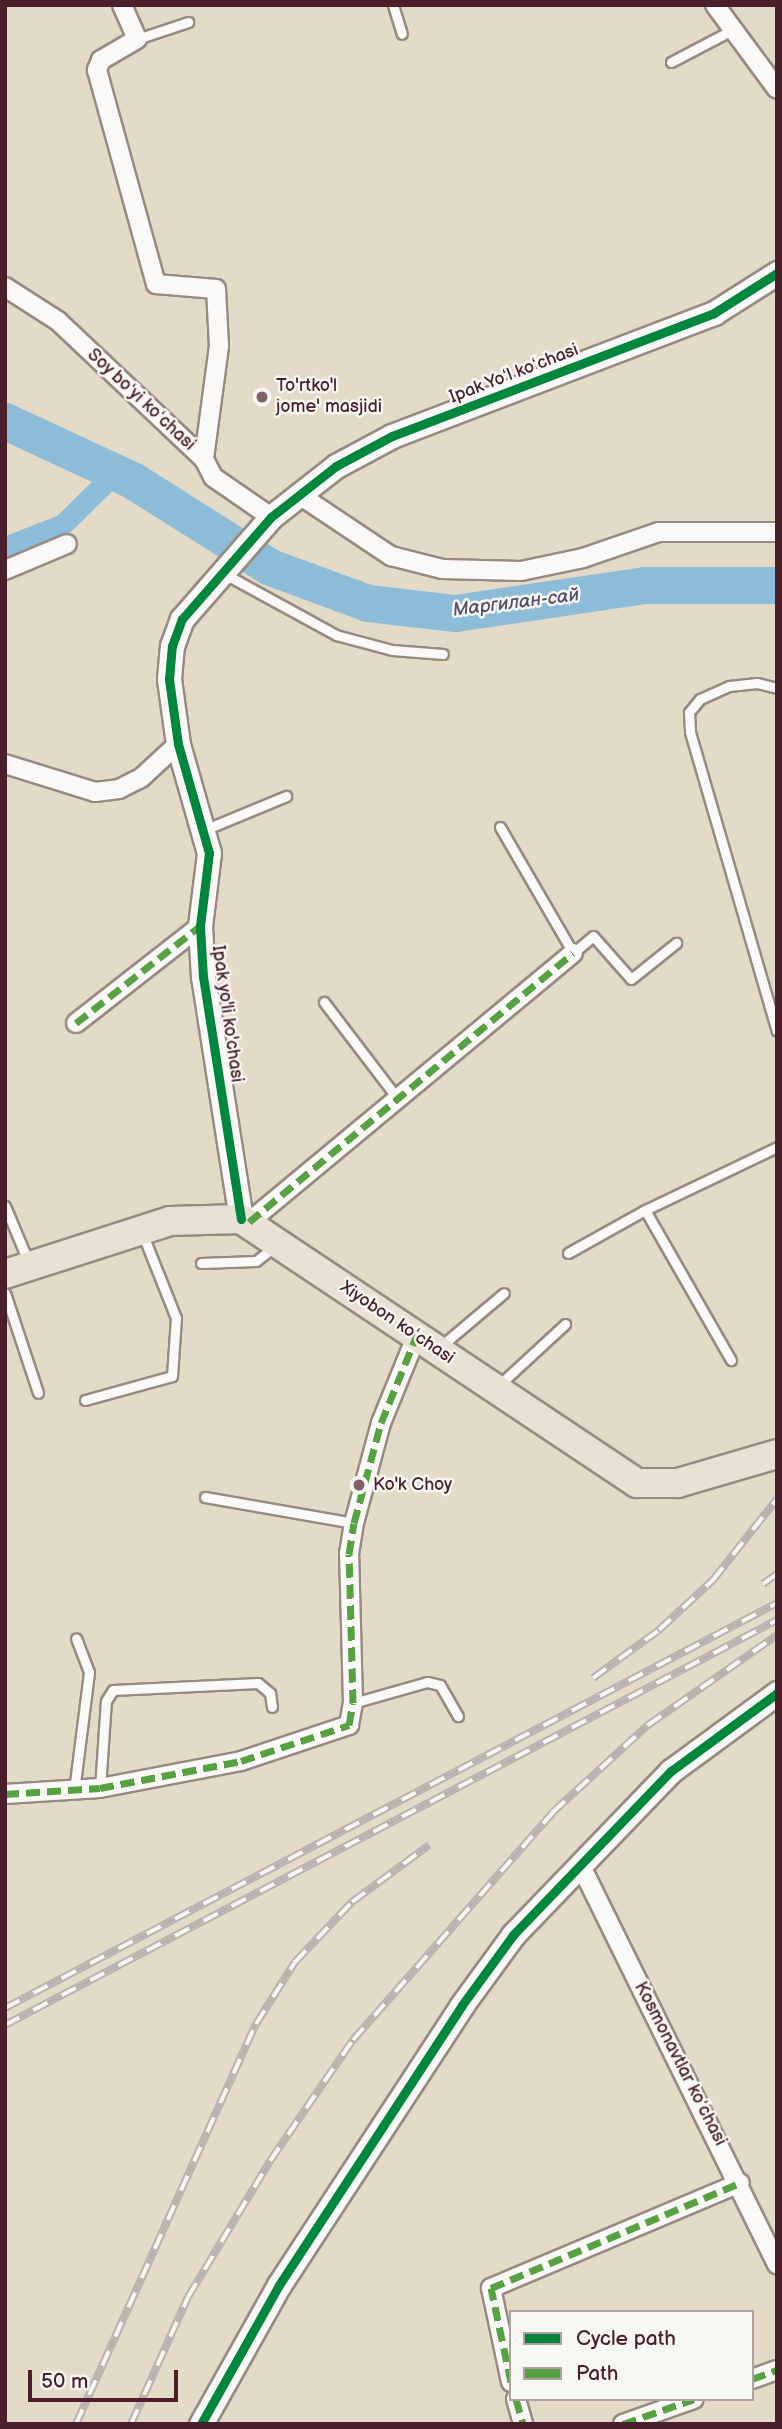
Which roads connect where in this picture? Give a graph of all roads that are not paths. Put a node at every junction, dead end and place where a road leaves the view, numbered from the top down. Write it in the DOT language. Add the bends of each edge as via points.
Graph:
graph roads {
  1 [pos="122,5"];
  2 [pos="393,5"];
  3 [pos="715,5"];
  4 [pos="188,22"];
  5 [pos="732,30"];
  6 [pos="402,34"];
  7 [pos="137,39"];
  8 [pos="671,62"];
  9 [pos="777,89"];
  10 [pos="777,273"];
  11 [pos="5,287"];
  12 [pos="204,459"];
  13 [pos="298,494"];
  14 [pos="271,517"];
  15 [pos="777,533"];
  16 [pos="252,538"];
  17 [pos="67,544"];
  18 [pos="5,570"];
  19 [pos="214,579"];
  20 [pos="443,653"];
  21 [pos="777,688"];
  22 [pos="178,744"];
  23 [pos="5,764"];
  24 [pos="286,796"];
  25 [pos="500,827"];
  26 [pos="202,830"];
  27 [pos="200,926"];
  28 [pos="676,943"];
  29 [pos="573,953"];
  30 [pos="324,1002"];
  31 [pos="76,1023"];
  32 [pos="777,1031"];
  33 [pos="399,1100"];
  34 [pos="777,1147"];
  35 [pos="5,1206"];
  36 [pos="645,1210"];
  37 [pos="245,1220"];
  38 [pos="141,1230"];
  39 [pos="279,1243"];
  40 [pos="568,1253"];
  41 [pos="201,1264"];
  42 [pos="18,1270"];
  43 [pos="5,1293"];
  44 [pos="504,1293"];
  45 [pos="565,1324"];
  46 [pos="426,1342"];
  47 [pos="731,1360"];
  48 [pos="495,1389"];
  49 [pos="38,1393"];
  50 [pos="85,1400"];
  51 [pos="777,1454"];
  52 [pos="205,1497"];
  53 [pos="354,1523"];
  54 [pos="76,1638"];
  55 [pos="777,1693"];
  56 [pos="353,1703"];
  57 [pos="272,1707"];
  58 [pos="458,1716"];
  59 [pos="100,1788"];
  60 [pos="74,1791"];
  61 [pos="5,1794"];
  62 [pos="581,1866"];
  63 [pos="740,2183"];
  64 [pos="777,2264"];
  65 [pos="777,2370"];
  66 [pos="509,2373"];
  67 [pos="754,2378"];
  68 [pos="517,2401"];
  69 [pos="688,2401"];
  70 [pos="201,2424"];
  71 [pos="523,2424"];
  72 [pos="623,2424"];
  1 -- 7 [label="street"];
  2 -- 6 [label="lane"];
  3 -- 5 [label="street"];
  4 -- 7 [label="lane"];
  5 -- 8 [label="lane"];
  5 -- 9 [label="street"];
  7 -- 12 [label="street" via="101,60 97,70 156,284 216,289 219,346"];
  10 -- 13 [label="street, Ipak Yoʻl koʻchasi" via="714,313 393,436 337,466"];
  11 -- 12 [label="street, Soy boʻyi koʻchasi" via="58,321"];
  12 -- 14 [label="street, Soy boʻyi koʻchasi" via="214,477"];
  13 -- 14 [label="street, Ipak Yoʻl koʻchasi"];
  13 -- 15 [label="street" via="391,556 442,569 521,571 583,558 659,532"];
  14 -- 16 [label="street, Ipak Yoʻl koʻchasi"];
  16 -- 19 [label="street, Ipak yo'li ko'chasi"];
  17 -- 18 [label="street"];
  19 -- 20 [label="lane" via="232,578 336,635 392,649"];
  19 -- 22 [label="street, Ipak yo'li ko'chasi" via="181,619 172,646 170,679"];
  21 -- 32 [label="lane" via="757,683 729,686 700,699 689,712 690,732"];
  22 -- 23 [label="street" via="141,778 119,789 95,792"];
  22 -- 26 [label="street, Ipak yo'li ko'chasi"];
  24 -- 26 [label="lane"];
  25 -- 29 [label="lane"];
  26 -- 27 [label="street, Ipak yo'li ko'chasi" via="209,853"];
  27 -- 31 [label="street"];
  27 -- 37 [label="street, Ipak yo'li ko'chasi" via="203,976"];
  28 -- 29 [label="lane" via="631,979 593,936"];
  29 -- 33 [label="street"];
  30 -- 33 [label="lane"];
  33 -- 37 [label="street"];
  34 -- 36 [label="lane"];
  35 -- 42 [label="lane"];
  36 -- 40 [label="lane"];
  36 -- 47 [label="lane"];
  37 -- 38 [label="main road" via="170,1221"];
  37 -- 39 [label="main road, Xiyobon koʻchasi"];
  38 -- 42 [label="main road"];
  38 -- 50 [label="lane" via="176,1318 172,1376"];
  39 -- 41 [label="lane" via="256,1261"];
  39 -- 46 [label="main road, Xiyobon koʻchasi"];
  43 -- 49 [label="lane"];
  44 -- 46 [label="lane"];
  45 -- 48 [label="lane"];
  46 -- 48 [label="main road, Xiyobon koʻchasi"];
  46 -- 53 [label="street" via="381,1423"];
  48 -- 51 [label="main road, Xiyobon koʻchasi" via="637,1483 678,1483"];
  52 -- 53 [label="lane"];
  53 -- 56 [label="street" via="349,1554"];
  54 -- 60 [label="lane" via="89,1672"];
  55 -- 62 [label="street" via="671,1771"];
  56 -- 58 [label="lane" via="426,1682 440,1685"];
  56 -- 59 [label="street" via="349,1725 332,1734 241,1761"];
  57 -- 59 [label="lane" via="270,1693 258,1683 113,1690 106,1701"];
  59 -- 60 [label="street"];
  60 -- 61 [label="street"];
  62 -- 63 [label="street, Kosmonavtlar koʻchasi"];
  62 -- 70 [label="street" via="513,1935 461,2005 279,2285"];
  63 -- 64 [label="street, Kosmonavtlar koʻchasi"];
  63 -- 66 [label="street" via="491,2288"];
  65 -- 67 [label="street"];
  68 -- 71 [label="street"];
  69 -- 72 [label="street"];
}
